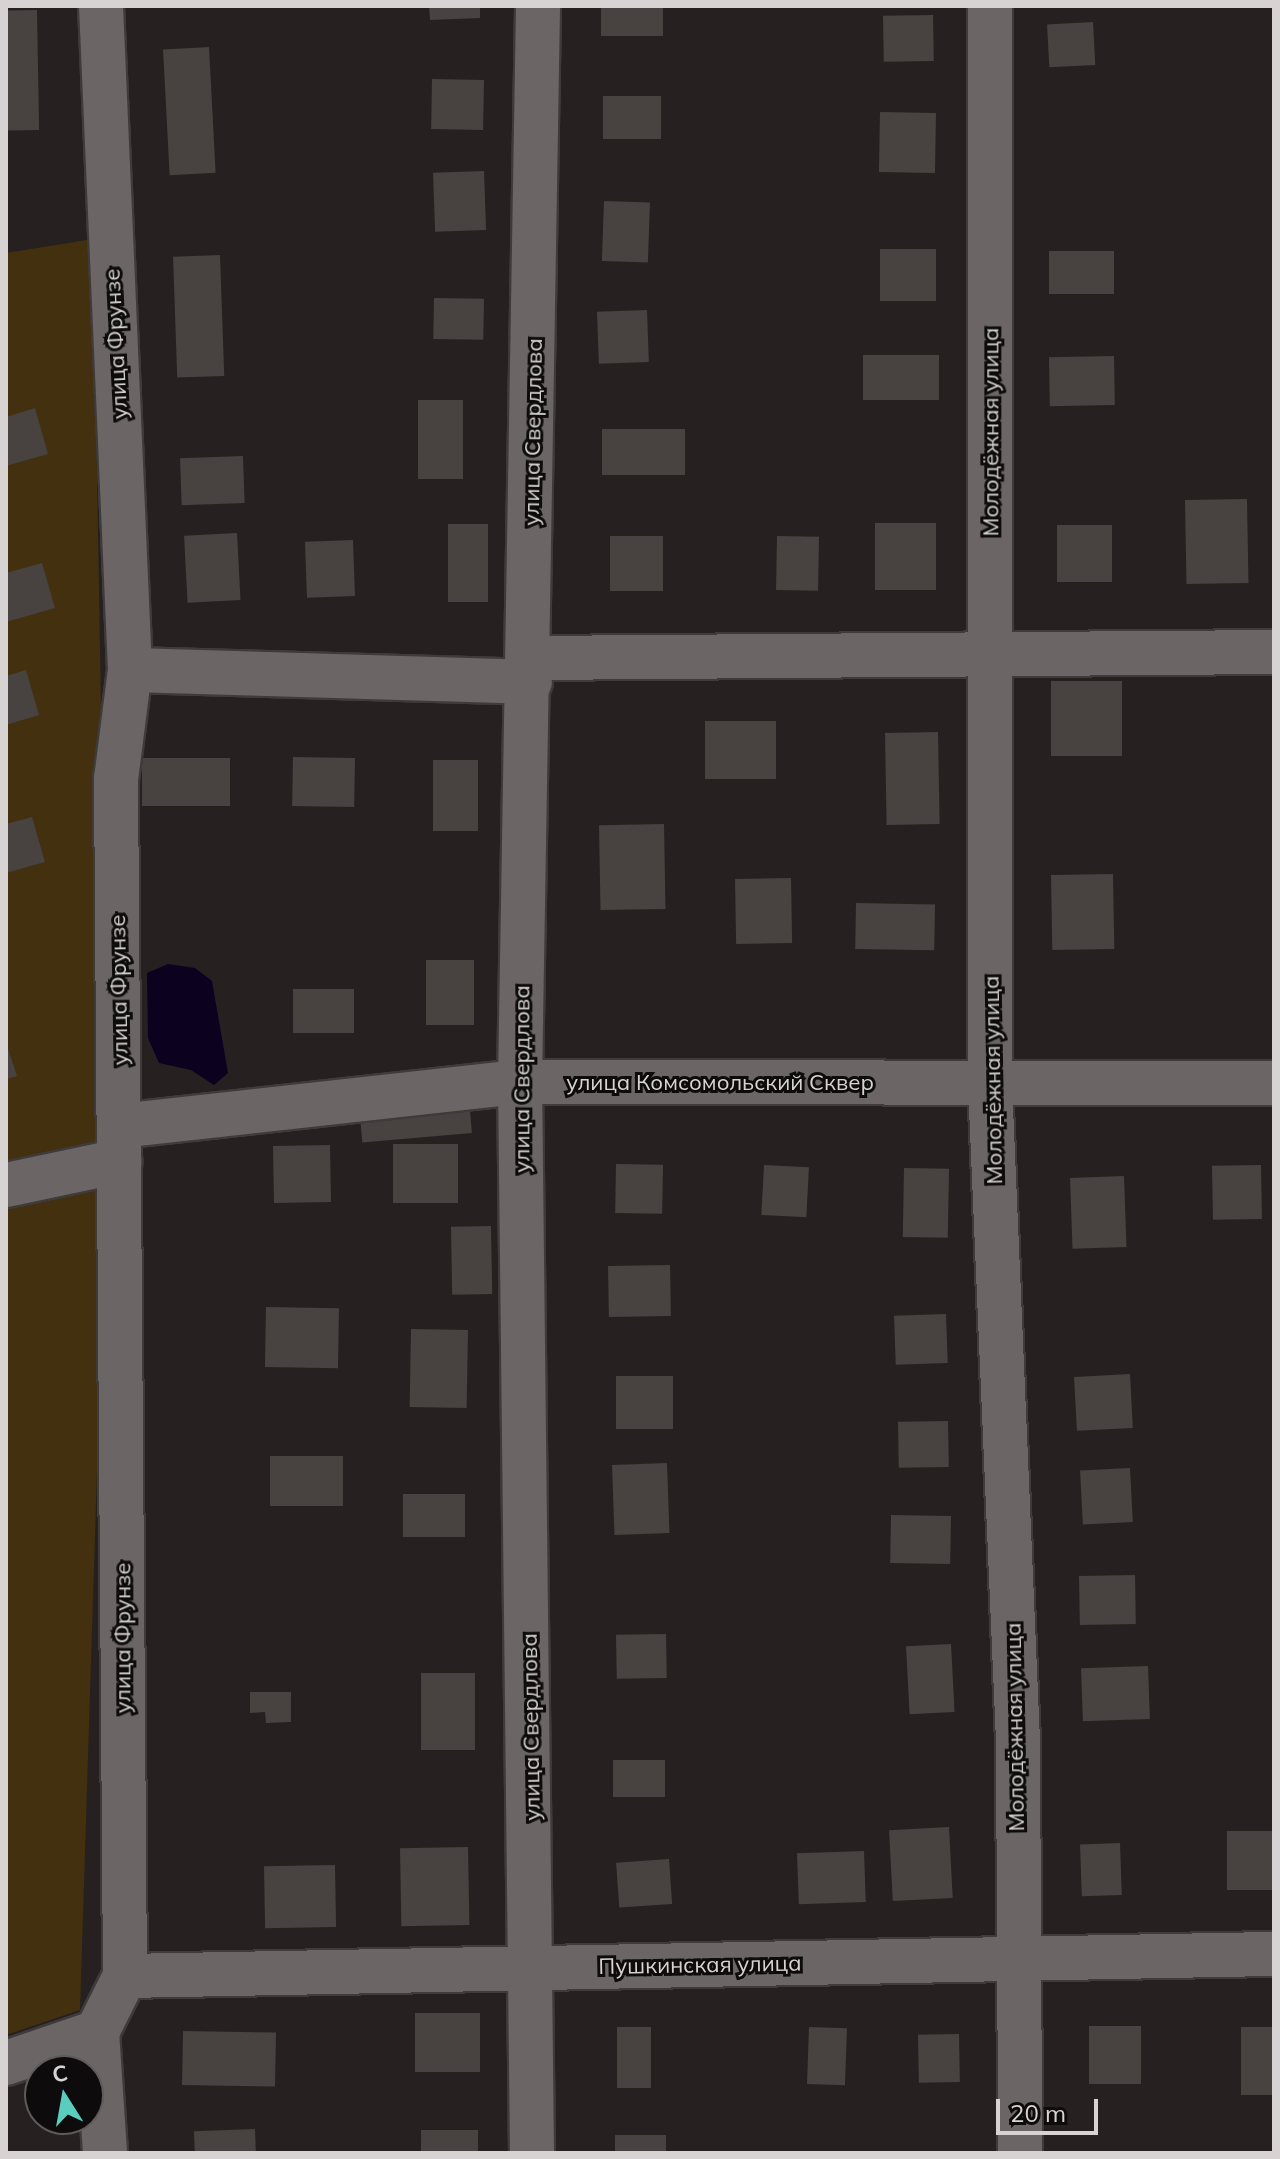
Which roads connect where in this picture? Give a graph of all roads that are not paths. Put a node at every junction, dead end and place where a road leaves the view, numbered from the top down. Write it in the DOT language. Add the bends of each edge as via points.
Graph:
graph roads {
  1 [pos="101,6"];
  2 [pos="538,6"];
  3 [pos="990,6"];
  4 [pos="1274,652"];
  5 [pos="991,656"];
  6 [pos="130,670"];
  7 [pos="530,670"];
  8 [pos="520,1082"];
  9 [pos="1274,1083"];
  10 [pos="990,1084"];
  11 [pos="120,1143"];
  12 [pos="6,1185"];
  13 [pos="1274,1954"];
  14 [pos="1018,1959"];
  15 [pos="535,1969"];
  16 [pos="125,1976"];
  17 [pos="97,2032"];
  18 [pos="6,2063"];
  19 [pos="105,2153"];
  20 [pos="532,2153"];
  21 [pos="1020,2153"];
  1 -- 6 [label="street, улица Фрунзе"];
  2 -- 7 [label="street, улица Свердлова"];
  3 -- 5 [label="street, Молодёжная улица"];
  4 -- 5 [label="street"];
  5 -- 7 [label="street"];
  5 -- 10 [label="street, Молодёжная улица"];
  6 -- 7 [label="street"];
  6 -- 11 [label="street, улица Фрунзе" via="116,779"];
  7 -- 8 [label="street, улица Свердлова"];
  8 -- 10 [label="street, улица Комсомольский Сквер"];
  8 -- 11 [label="street, улица Комсомольский Сквер"];
  8 -- 15 [label="street, улица Свердлова"];
  9 -- 10 [label="street, улица Комсомольский Сквер"];
  10 -- 14 [label="street, Молодёжная улица" via="1018,1741"];
  11 -- 12 [label="street, улица Комсомольский Сквер"];
  11 -- 16 [label="street, улица Фрунзе"];
  13 -- 14 [label="street, Пушкинская улица"];
  14 -- 15 [label="street, Пушкинская улица"];
  14 -- 21 [label="street, Молодёжная улица"];
  15 -- 16 [label="street, Пушкинская улица"];
  15 -- 20 [label="street, улица Свердлова"];
  16 -- 17 [label="street"];
  17 -- 18 [label="street"];
  17 -- 19 [label="street"];
}
